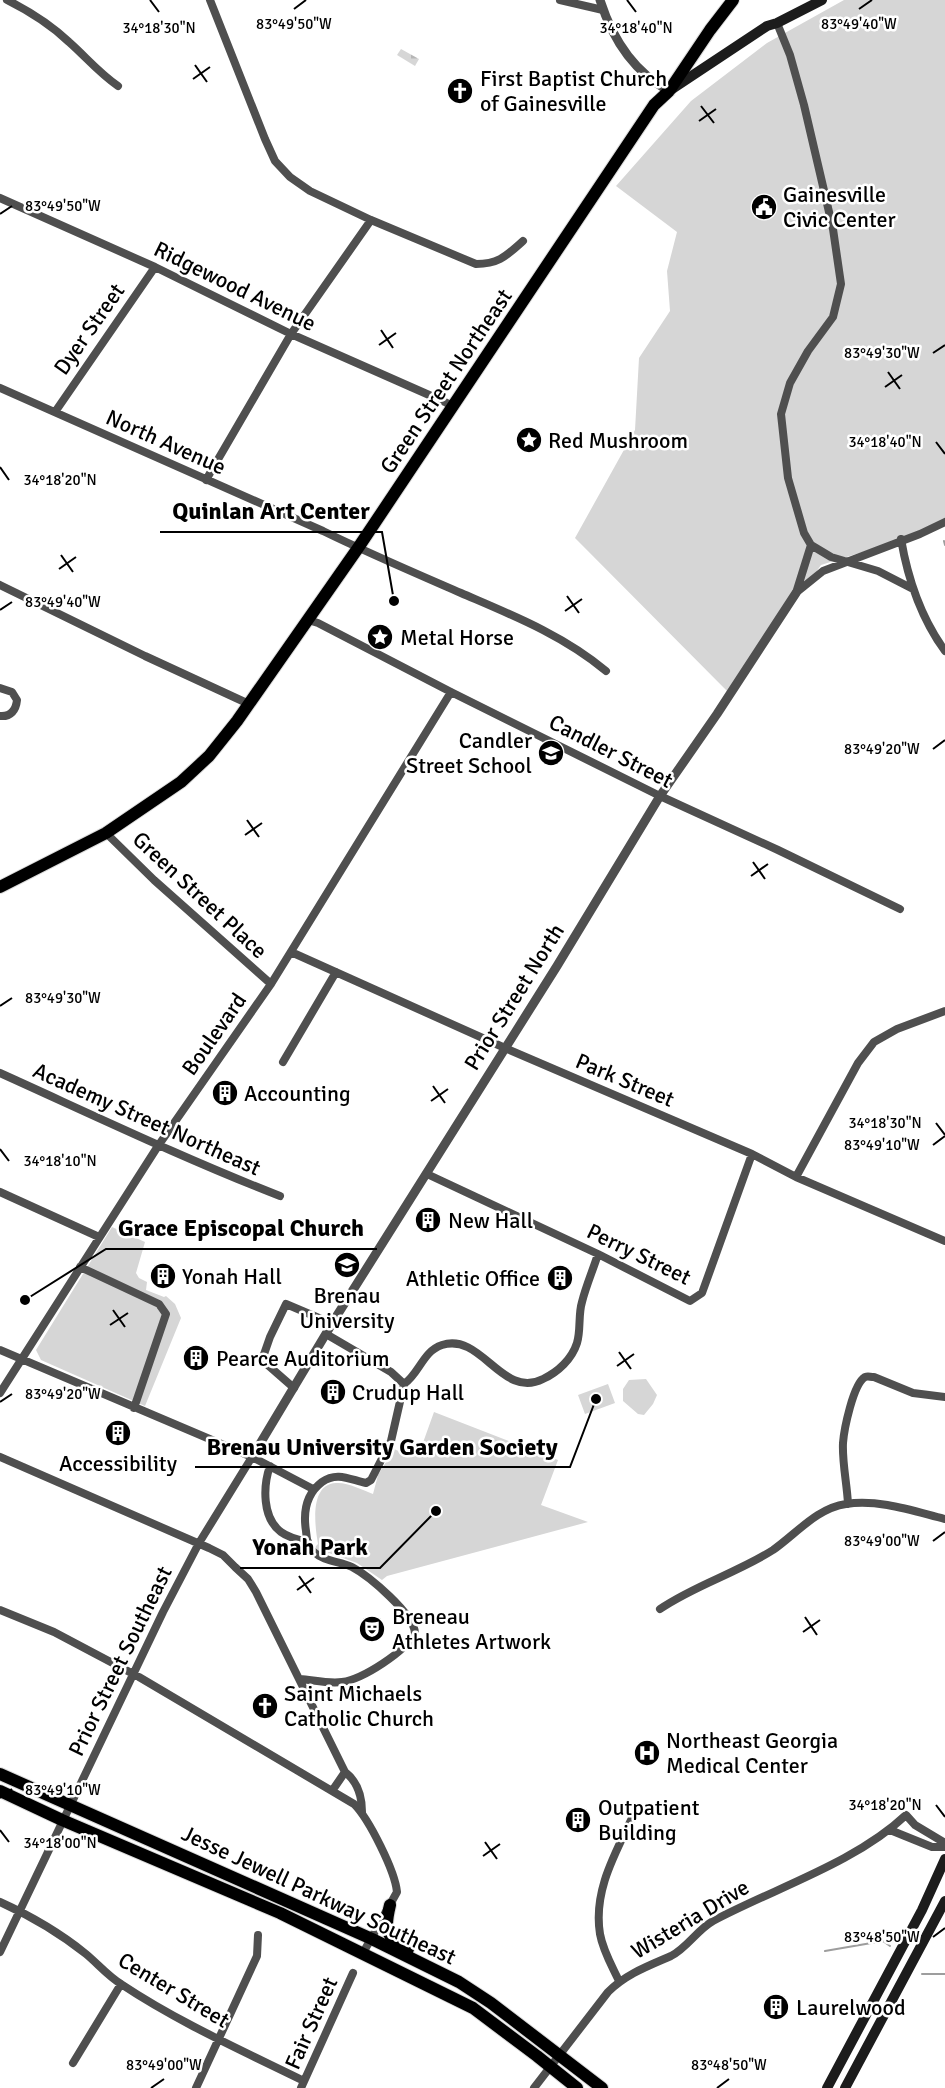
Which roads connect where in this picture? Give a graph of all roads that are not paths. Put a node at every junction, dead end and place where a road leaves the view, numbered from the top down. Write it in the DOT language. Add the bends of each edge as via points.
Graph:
graph roads {
  1 [pos="7,0"];
  2 [pos="210,0"];
  3 [pos="560,0"];
  4 [pos="600,0"];
  5 [pos="733,0"];
  6 [pos="822,0"];
  7 [pos="603,10"];
  8 [pos="777,24"];
  9 [pos="117,86"];
  10 [pos="669,91"];
  11 [pos="0,198"];
  12 [pos="371,220"];
  13 [pos="523,242"];
  14 [pos="155,267"];
  15 [pos="291,334"];
  16 [pos="0,388"];
  17 [pos="454,407"];
  18 [pos="55,412"];
  19 [pos="206,480"];
  20 [pos="945,522"];
  21 [pos="901,539"];
  22 [pos="811,544"];
  23 [pos="358,548"];
  24 [pos="846,563"];
  25 [pos="0,585"];
  26 [pos="913,589"];
  27 [pos="796,593"];
  28 [pos="308,620"];
  29 [pos="945,651"];
  30 [pos="606,671"];
  31 [pos="0,688"];
  32 [pos="451,692"];
  33 [pos="249,704"];
  34 [pos="0,716"];
  35 [pos="660,796"];
  36 [pos="106,833"];
  37 [pos="0,887"];
  38 [pos="900,909"];
  39 [pos="291,951"];
  40 [pos="336,972"];
  41 [pos="271,984"];
  42 [pos="945,1011"];
  43 [pos="505,1048"];
  44 [pos="282,1062"];
  45 [pos="0,1073"];
  46 [pos="158,1146"];
  47 [pos="753,1154"];
  48 [pos="427,1174"];
  49 [pos="796,1177"];
  50 [pos="0,1192"];
  51 [pos="280,1196"];
  52 [pos="99,1237"];
  53 [pos="945,1241"];
  54 [pos="598,1254"];
  55 [pos="80,1267"];
  56 [pos="329,1330"];
  57 [pos="0,1350"];
  58 [pos="22,1359"];
  59 [pos="404,1384"];
  60 [pos="294,1388"];
  61 [pos="0,1393"];
  62 [pos="945,1397"];
  63 [pos="134,1408"];
  64 [pos="0,1457"];
  65 [pos="252,1457"];
  66 [pos="270,1466"];
  67 [pos="313,1489"];
  68 [pos="848,1503"];
  69 [pos="945,1519"];
  70 [pos="308,1542"];
  71 [pos="199,1543"];
  72 [pos="660,1609"];
  73 [pos="0,1610"];
  74 [pos="133,1674"];
  75 [pos="300,1679"];
  76 [pos="345,1772"];
  77 [pos="0,1774"];
  78 [pos="0,1791"];
  79 [pos="333,1791"];
  80 [pos="69,1805"];
  81 [pos="362,1814"];
  82 [pos="633,1816"];
  83 [pos="63,1820"];
  84 [pos="890,1830"];
  85 [pos="945,1845"];
  86 [pos="945,1859"];
  87 [pos="945,1901"];
  88 [pos="0,1902"];
  89 [pos="390,1905"];
  90 [pos="20,1911"];
  91 [pos="258,1935"];
  92 [pos="372,1939"];
  93 [pos="0,1952"];
  94 [pos="363,1953"];
  95 [pos="353,1973"];
  96 [pos="619,1981"];
  97 [pos="459,1982"];
  98 [pos="121,1984"];
  99 [pos="218,2038"];
  100 [pos="560,2056"];
  101 [pos="73,2063"];
  102 [pos="550,2068"];
  103 [pos="303,2084"];
  104 [pos="196,2088"];
  105 [pos="534,2088"];
  106 [pos="577,2088"];
  107 [pos="602,2088"];
  108 [pos="826,2088"];
  109 [pos="845,2088"];
  1 -- 9 [label="street" via="69,41"];
  2 -- 12 [label="street" via="275,161 310,191"];
  3 -- 7 [label="street"];
  4 -- 7 [label="street"];
  5 -- 10 [label="main road, Green Street Northeast"];
  6 -- 8 [label="main road"];
  7 -- 10 [label="street" via="627,55 655,83"];
  8 -- 10 [label="main road" via="750,36"];
  8 -- 22 [label="street" via="804,105 833,230 841,284 833,317 790,383 781,414 788,478"];
  10 -- 17 [label="main road, Green Street Northeast" via="654,105"];
  11 -- 14 [label="street, Ridgewood Avenue"];
  12 -- 13 [label="street" via="476,264 502,259"];
  12 -- 15 [label="street"];
  14 -- 15 [label="street, Ridgewood Avenue"];
  14 -- 18 [label="street, Dyer Street"];
  15 -- 17 [label="street, Ridgewood Avenue"];
  15 -- 19 [label="street"];
  16 -- 18 [label="street, North Avenue"];
  17 -- 23 [label="main road, Green Street Northeast"];
  18 -- 19 [label="street, North Avenue"];
  19 -- 23 [label="street, North Avenue"];
  20 -- 21 [label="street"];
  21 -- 24 [label="street"];
  21 -- 26 [label="street"];
  22 -- 24 [label="street"];
  22 -- 27 [label="street"];
  23 -- 28 [label="main road, Green Street Northeast"];
  23 -- 30 [label="street, North Avenue" via="533,624 587,655"];
  24 -- 26 [label="street" via="878,571"];
  24 -- 27 [label="street" via="823,570"];
  25 -- 33 [label="street"];
  26 -- 29 [label="street"];
  27 -- 35 [label="street, Prior Street North"];
  28 -- 32 [label="street, Candler Street"];
  28 -- 33 [label="main road, Green Street Northeast"];
  31 -- 34 [label="street" via="12,692 17,700 14,711"];
  32 -- 35 [label="street, Candler Street"];
  32 -- 39 [label="street, Boulevard"];
  33 -- 36 [label="main road, Green Street Northeast" via="194,771"];
  35 -- 38 [label="street, Candler Street"];
  35 -- 43 [label="street, Prior Street North"];
  36 -- 37 [label="main road, Green Street Northeast"];
  36 -- 41 [label="street, Green Street Place"];
  39 -- 40 [label="street, Park Street"];
  39 -- 41 [label="street, Boulevard"];
  40 -- 43 [label="street, Park Street"];
  40 -- 44 [label="street"];
  41 -- 46 [label="street, Boulevard"];
  42 -- 49 [label="street" via="874,1042 858,1063"];
  43 -- 47 [label="street, Park Street"];
  43 -- 48 [label="street, Prior Street North"];
  45 -- 46 [label="street, Academy Street Northeast"];
  46 -- 51 [label="street, Academy Street Northeast"];
  46 -- 52 [label="street, Boulevard"];
  47 -- 49 [label="street, Park Street"];
  47 -- 54 [label="street, Perry Street" via="702,1293 690,1301"];
  48 -- 54 [label="street, Perry Street"];
  48 -- 56 [label="street, Prior Street North"];
  49 -- 53 [label="street, Park Street"];
  50 -- 52 [label="street"];
  52 -- 55 [label="street, Boulevard"];
  54 -- 59 [label="street" via="581,1304 577,1343 553,1375 537,1383 517,1383 468,1346 452,1344 440,1345"];
  55 -- 58 [label="street, Boulevard"];
  55 -- 63 [label="street" via="159,1304 166,1314"];
  56 -- 59 [label="street"];
  56 -- 60 [label="street, Prior Street North"];
  56 -- 60 [label="street" via="326,1322 285,1304 262,1360"];
  57 -- 58 [label="street"];
  58 -- 61 [label="street, Boulevard"];
  58 -- 63 [label="street"];
  59 -- 67 [label="street" via="391,1441 371,1480 366,1483 334,1477"];
  60 -- 65 [label="street, Prior Street North"];
  62 -- 68 [label="street" via="912,1393 874,1377 863,1378 847,1420 843,1445"];
  63 -- 65 [label="street"];
  64 -- 71 [label="street"];
  65 -- 66 [label="street"];
  65 -- 71 [label="street, Prior Street Southeast"];
  66 -- 67 [label="street"];
  66 -- 70 [label="street" via="265,1490 273,1523 288,1536"];
  67 -- 70 [label="street" via="304,1520"];
  68 -- 69 [label="street" via="878,1503"];
  68 -- 72 [label="street" via="819,1515 773,1550 678,1596"];
  70 -- 75 [label="street" via="321,1558 353,1567 387,1593 412,1623 415,1633 405,1647 378,1666 343,1682"];
  71 -- 74 [label="street, Prior Street Southeast"];
  71 -- 75 [label="street" via="223,1556 248,1579"];
  73 -- 74 [label="street" via="54,1632"];
  74 -- 79 [label="street"];
  74 -- 80 [label="street, Prior Street Southeast"];
  75 -- 76 [label="street"];
  76 -- 79 [label="street"];
  76 -- 81 [label="street" via="352,1777 362,1798"];
  77 -- 80 [label="main road, Jesse Jewell Parkway Southeast"];
  78 -- 83 [label="main road, Jesse Jewell Parkway Southeast"];
  79 -- 81 [label="street" via="348,1799"];
  80 -- 83 [label="street, Prior Street Southeast"];
  80 -- 92 [label="main road, Jesse Jewell Parkway Southeast"];
  81 -- 89 [label="street" via="396,1882 397,1892"];
  82 -- 96 [label="street" via="609,1865 598,1908 604,1948"];
  83 -- 90 [label="street, Prior Street Southeast"];
  83 -- 94 [label="main road, Jesse Jewell Parkway Southeast"];
  84 -- 85 [label="street" via="932,1847"];
  84 -- 85 [label="street, Wisteria Drive" via="906,1815"];
  84 -- 96 [label="street, Wisteria Drive" via="840,1860 710,1923 672,1955"];
  86 -- 108 [label="main road" via="922,1910"];
  87 -- 109 [label="main road"];
  88 -- 90 [label="street, Center Street"];
  89 -- 92 [label="street"];
  89 -- 97 [label="main road" via="386,1929 390,1936"];
  90 -- 93 [label="street, Prior Street Southeast"];
  90 -- 98 [label="street, Center Street" via="59,1934"];
  91 -- 99 [label="street" via="257,1956"];
  92 -- 94 [label="street"];
  92 -- 97 [label="main road, Jesse Jewell Parkway Southeast"];
  94 -- 102 [label="main road, Jesse Jewell Parkway Southeast" via="472,2008"];
  95 -- 103 [label="street, Fair Street"];
  96 -- 100 [label="street, Wisteria Drive"];
  97 -- 100 [label="main road, Jesse Jewell Parkway Southeast"];
  98 -- 99 [label="street, Center Street"];
  98 -- 101 [label="street"];
  99 -- 103 [label="street, Center Street"];
  99 -- 104 [label="street"];
  100 -- 102 [label="street, Wisteria Drive"];
  100 -- 107 [label="main road, Jesse Jewell Parkway Southeast"];
  102 -- 105 [label="street, Wisteria Drive"];
  102 -- 106 [label="main road, Jesse Jewell Parkway Southeast"];
}
